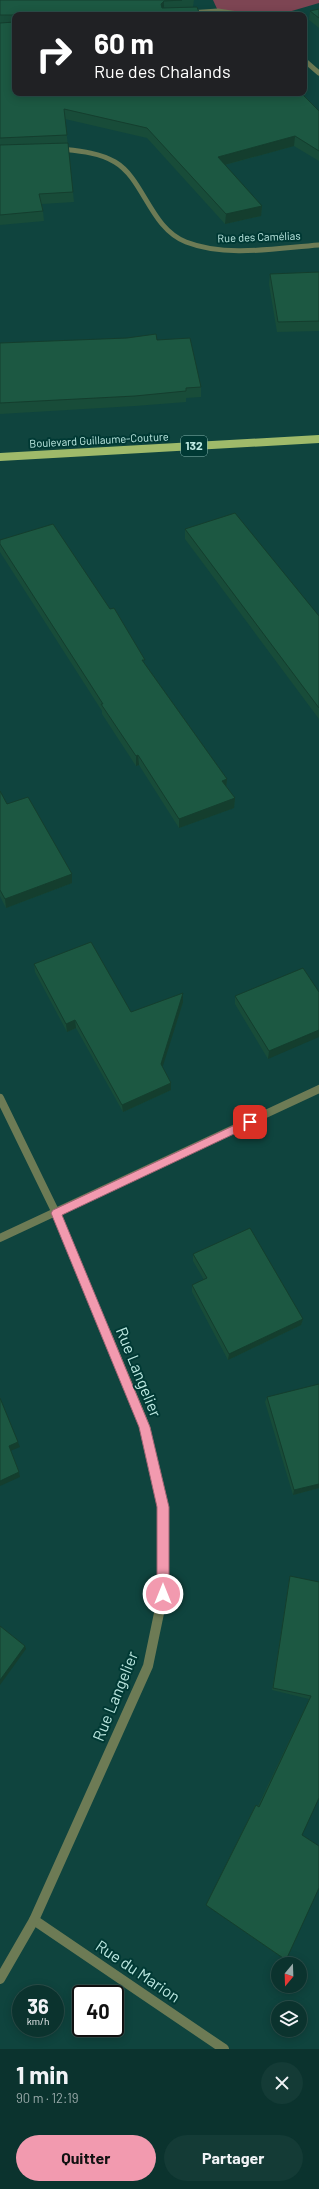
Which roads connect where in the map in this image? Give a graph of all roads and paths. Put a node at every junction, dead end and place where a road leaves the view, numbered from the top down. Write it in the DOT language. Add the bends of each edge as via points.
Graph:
graph roads {
  1 [pos="205,12"];
  2 [pos="224,12"];
  3 [pos="307,63"];
  4 [pos="319,74"];
  5 [pos="49,148"];
  6 [pos="319,245"];
  7 [pos="319,439"];
  8 [pos="0,457"];
  9 [pos="319,1089"];
  10 [pos="0,1098"];
  11 [pos="56,1213"];
  12 [pos="0,1238"];
  13 [pos="34,1920"];
  14 [pos="0,1979"];
  15 [pos="224,2049"];
  1 -- 2 [label="street"];
  3 -- 4 [label="street"];
  5 -- 6 [label="street, Rue des Camélias" via="106,157 122,167 167,230 186,242 222,249"];
  7 -- 8 [label="main road, Boulevard Guillaume-Couture / 132"];
  9 -- 11 [label="street"];
  10 -- 11 [label="street, Rue Langelier"];
  11 -- 12 [label="street"];
  11 -- 13 [label="street, Rue Langelier" via="145,1427 163,1507 163,1594 148,1666"];
  13 -- 14 [label="street, Rue Langelier"];
  13 -- 15 [label="street, Rue du Marion"];
}
